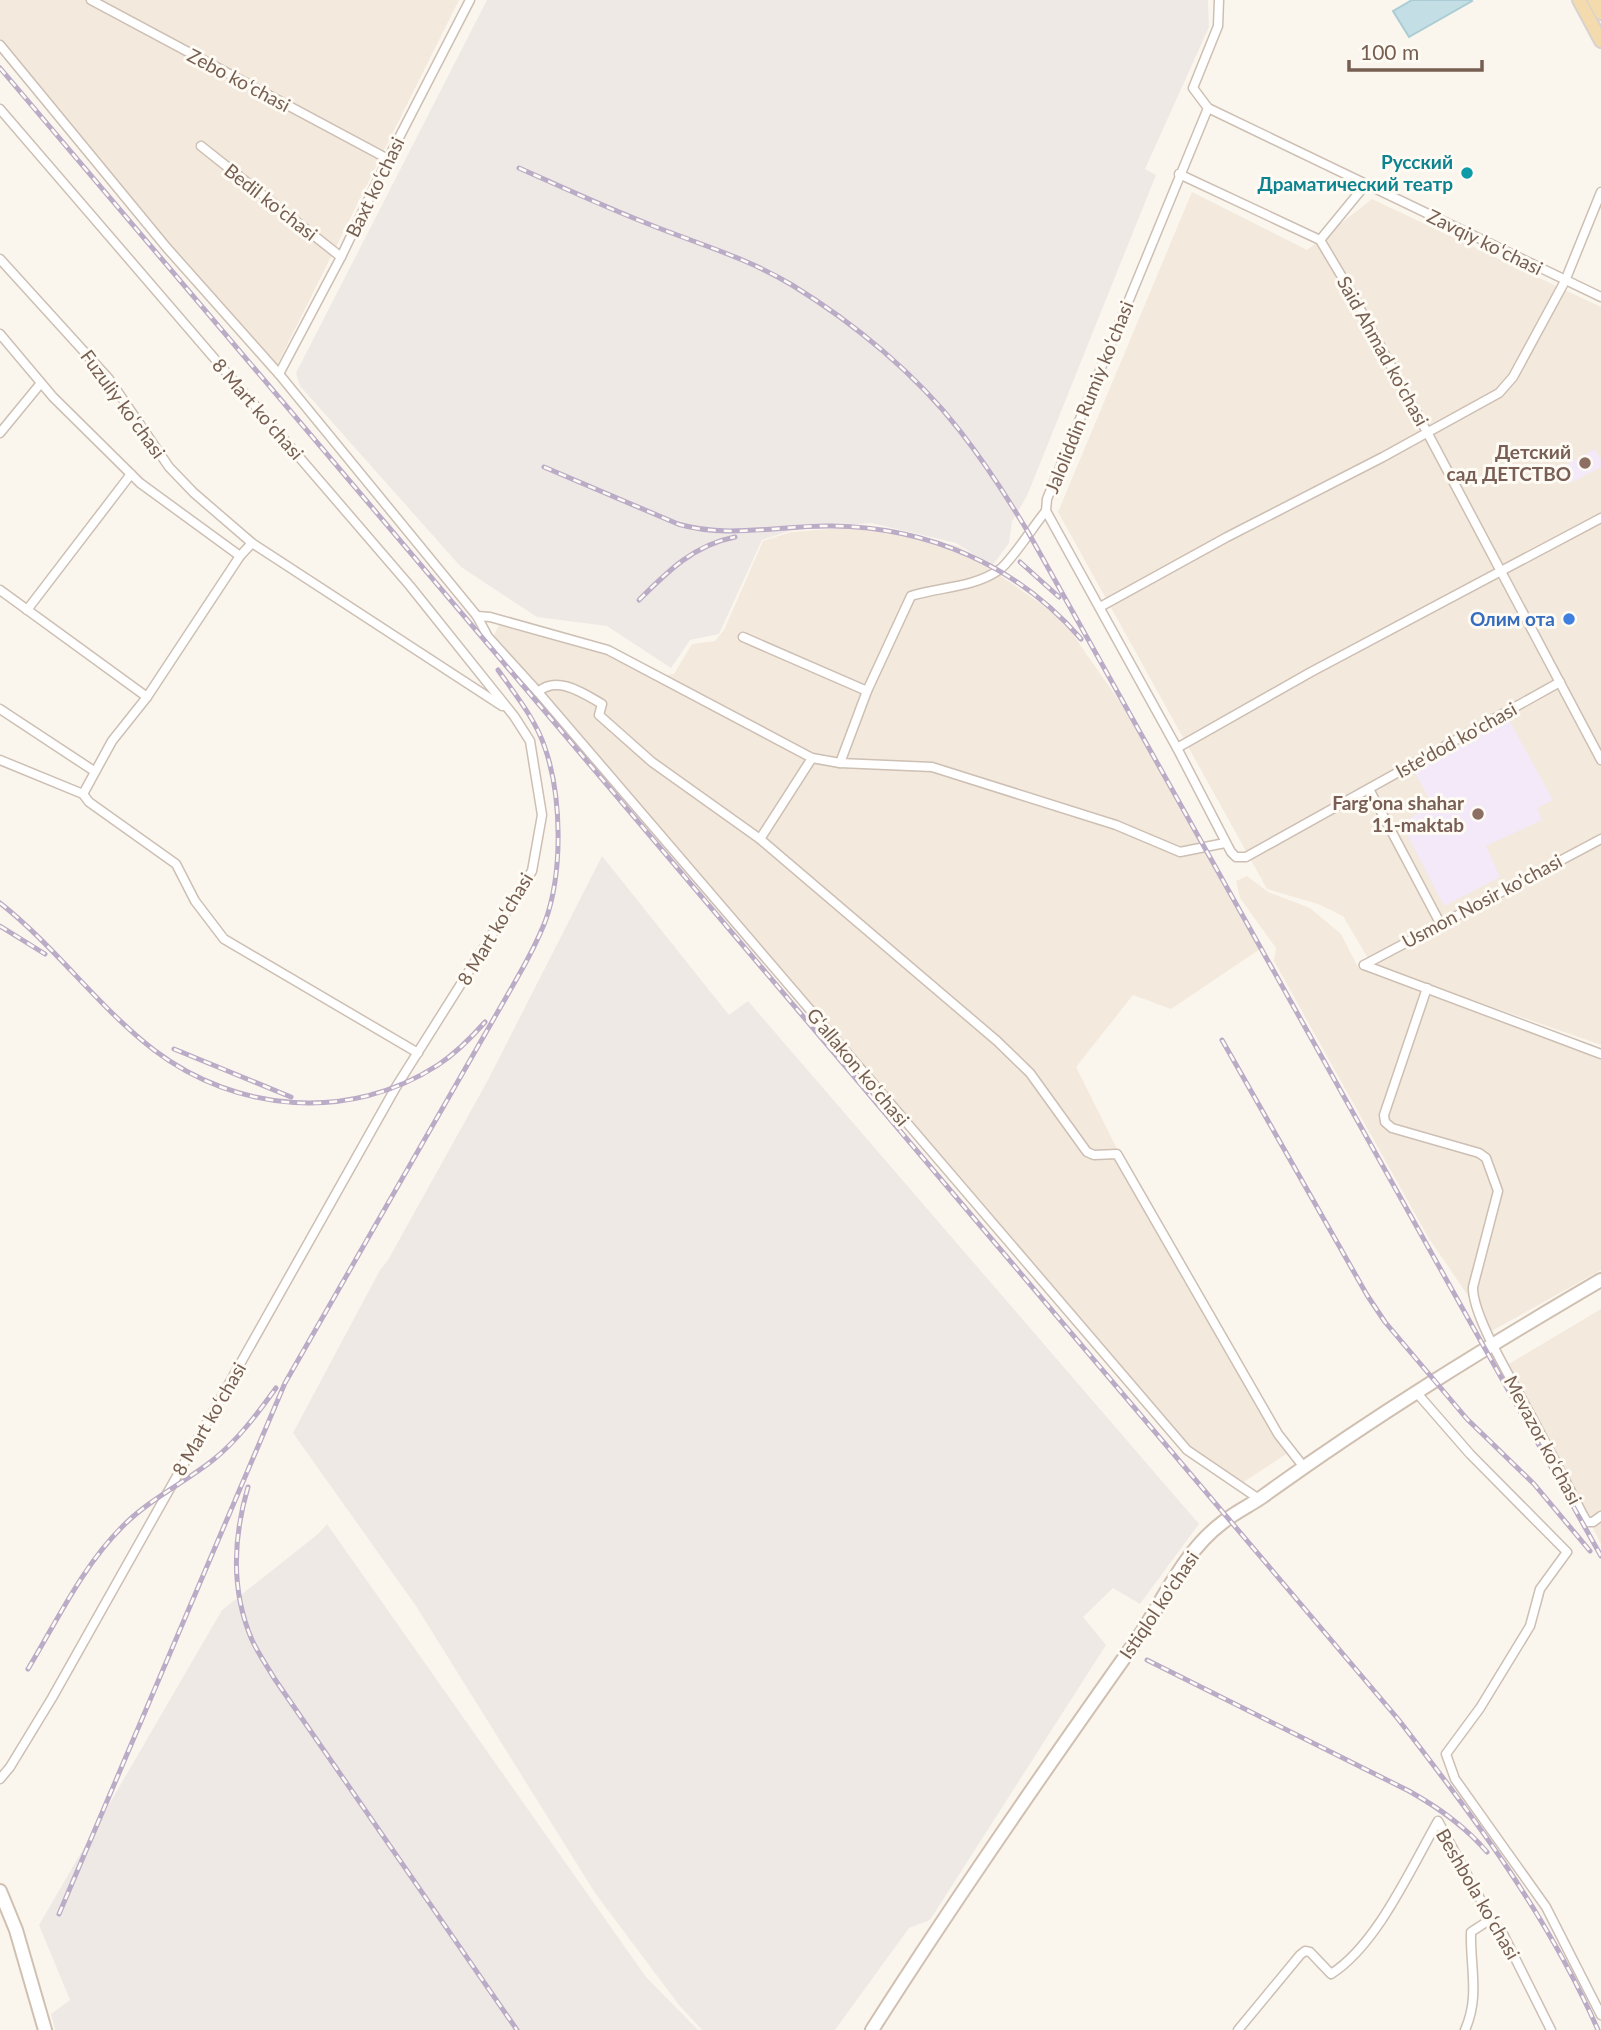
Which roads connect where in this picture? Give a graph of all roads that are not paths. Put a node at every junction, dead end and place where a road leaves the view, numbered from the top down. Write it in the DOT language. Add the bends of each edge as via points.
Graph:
graph roads {
  1 [pos="91,0"];
  2 [pos="459,0"];
  3 [pos="1219,0"];
  4 [pos="1579,0"];
  5 [pos="1594,0"];
  6 [pos="469,2"];
  7 [pos="1601,13"];
  8 [pos="1601,41"];
  9 [pos="0,45"];
  10 [pos="1208,108"];
  11 [pos="0,109"];
  12 [pos="201,146"];
  13 [pos="388,159"];
  14 [pos="1179,174"];
  15 [pos="1366,184"];
  16 [pos="1601,192"];
  17 [pos="1320,240"];
  18 [pos="341,257"];
  19 [pos="0,259"];
  20 [pos="1565,281"];
  21 [pos="1601,297"];
  22 [pos="0,334"];
  23 [pos="279,374"];
  24 [pos="41,383"];
  25 [pos="1427,432"];
  26 [pos="0,433"];
  27 [pos="131,474"];
  28 [pos="1046,511"];
  29 [pos="1601,518"];
  30 [pos="252,543"];
  31 [pos="240,555"];
  32 [pos="1502,571"];
  33 [pos="0,590"];
  34 [pos="1100,607"];
  35 [pos="27,610"];
  36 [pos="477,616"];
  37 [pos="743,637"];
  38 [pos="1560,682"];
  39 [pos="867,691"];
  40 [pos="538,692"];
  41 [pos="147,697"];
  42 [pos="0,709"];
  43 [pos="508,710"];
  44 [pos="1177,748"];
  45 [pos="812,758"];
  46 [pos="0,760"];
  47 [pos="1601,760"];
  48 [pos="840,763"];
  49 [pos="94,771"];
  50 [pos="1368,789"];
  51 [pos="83,794"];
  52 [pos="760,839"];
  53 [pos="1601,839"];
  54 [pos="1225,843"];
  55 [pos="1241,859"];
  56 [pos="1440,923"];
  57 [pos="1427,988"];
  58 [pos="418,1053"];
  59 [pos="1601,1054"];
  60 [pos="1601,1280"];
  61 [pos="1494,1344"];
  62 [pos="1416,1392"];
  63 [pos="1303,1466"];
  64 [pos="1259,1499"];
  65 [pos="1601,1516"];
  66 [pos="0,1779"];
  67 [pos="0,1891"];
  68 [pos="1492,1919"];
  69 [pos="1601,2015"];
  70 [pos="45,2030"];
  71 [pos="872,2030"];
  72 [pos="1238,2030"];
  73 [pos="1465,2030"];
  74 [pos="1551,2030"];
  1 -- 13 [label="street, Zebo koʻchasi"];
  2 -- 6 [label="street"];
  3 -- 10 [label="street" via="1218,26 1193,88"];
  4 -- 8 [label="main road"];
  5 -- 7 [label="main road"];
  6 -- 13 [label="street, Baxt koʻchasi"];
  9 -- 23 [label="street, Gʻallakon koʻchasi" via="167,248"];
  10 -- 14 [label="street, Jaloliddin Rumiy koʻchasi"];
  10 -- 15 [label="street, Zavqiy koʻchasi"];
  11 -- 43 [label="street, 8 Mart koʻchasi" via="410,586"];
  12 -- 18 [label="street, Bedil ko'chasi"];
  13 -- 18 [label="street, Baxt koʻchasi"];
  14 -- 17 [label="street"];
  14 -- 28 [label="street, Jaloliddin Rumiy koʻchasi" via="1046,499"];
  15 -- 17 [label="street"];
  15 -- 20 [label="street, Zavqiy koʻchasi"];
  16 -- 20 [label="street"];
  17 -- 25 [label="street, Said Ahmad ko'chasi"];
  18 -- 23 [label="street, Baxt koʻchasi"];
  19 -- 30 [label="street, Fuzuliy koʻchasi" via="109,379 169,467"];
  20 -- 21 [label="street, Zavqiy koʻchasi"];
  20 -- 25 [label="street" via="1513,377 1499,393"];
  22 -- 24 [label="street, Fuzuliy koʻchasi"];
  23 -- 36 [label="street, Gʻallakon koʻchasi"];
  24 -- 26 [label="street"];
  24 -- 27 [label="street, Fuzuliy koʻchasi"];
  25 -- 32 [label="street, Said Ahmad ko'chasi"];
  25 -- 34 [label="street"];
  27 -- 31 [label="street, Fuzuliy koʻchasi"];
  27 -- 35 [label="street"];
  28 -- 34 [label="street, Jaloliddin Rumiy koʻchasi"];
  28 -- 39 [label="street" via="1000,569 971,583 911,596"];
  29 -- 32 [label="street"];
  30 -- 31 [label="street"];
  30 -- 43 [label="street, Fuzuliy koʻchasi"];
  31 -- 41 [label="street"];
  32 -- 38 [label="street, Said Ahmad ko'chasi"];
  32 -- 44 [label="street"];
  33 -- 35 [label="street"];
  34 -- 44 [label="street, Jaloliddin Rumiy koʻchasi"];
  35 -- 41 [label="street"];
  36 -- 40 [label="street, Gʻallakon koʻchasi" via="488,637"];
  36 -- 45 [label="street" via="608,650"];
  37 -- 39 [label="street"];
  38 -- 47 [label="street, Said Ahmad ko'chasi"];
  38 -- 50 [label="street, Iste'dod ko'chasi"];
  39 -- 48 [label="street"];
  40 -- 52 [label="street" via="557,684 599,702 603,706 599,715 632,747"];
  40 -- 64 [label="street, Gʻallakon koʻchasi" via="1187,1450"];
  41 -- 49 [label="street"];
  42 -- 49 [label="street"];
  43 -- 58 [label="street, 8 Mart koʻchasi" via="530,741 542,815 532,871"];
  44 -- 54 [label="street, Jaloliddin Rumiy koʻchasi"];
  45 -- 48 [label="street"];
  45 -- 52 [label="street"];
  46 -- 51 [label="street"];
  48 -- 54 [label="street" via="932,767 1116,825 1180,852"];
  49 -- 51 [label="street"];
  50 -- 55 [label="street, Iste'dod ko'chasi"];
  50 -- 56 [label="street"];
  51 -- 58 [label="street" via="176,864 194,901 223,939"];
  52 -- 63 [label="street" via="997,1041 1030,1073 1087,1152 1117,1154 1278,1434"];
  53 -- 56 [label="street, Usmon Nosir ko'chasi"];
  54 -- 55 [label="street, Jaloliddin Rumiy koʻchasi"];
  56 -- 57 [label="street, Usmon Nosir ko'chasi" via="1364,965"];
  57 -- 59 [label="street"];
  57 -- 61 [label="street" via="1384,1119 1392,1128 1486,1158 1498,1191 1473,1296"];
  58 -- 66 [label="street, 8 Mart koʻchasi" via="52,1699"];
  60 -- 61 [label="main road, Istiqlol ko'chasi"];
  61 -- 62 [label="main road, Istiqlol ko'chasi"];
  61 -- 65 [label="street, Mevazor koʻchasi" via="1587,1522"];
  62 -- 63 [label="main road, Istiqlol ko'chasi"];
  62 -- 69 [label="street" via="1567,1552 1540,1589 1530,1626 1446,1754 1455,1779 1546,1907"];
  63 -- 64 [label="main road, Istiqlol ko'chasi"];
  64 -- 71 [label="main road, Istiqlol ko'chasi" via="1222,1522 1189,1558"];
  67 -- 70 [label="main road"];
  68 -- 72 [label="street, Beshbola koʻchasi" via="1438,1821 1359,1951 1332,1974 1305,1951"];
  68 -- 73 [label="street" via="1471,1932 1475,1997"];
  68 -- 74 [label="street, Beshbola koʻchasi"];
}
